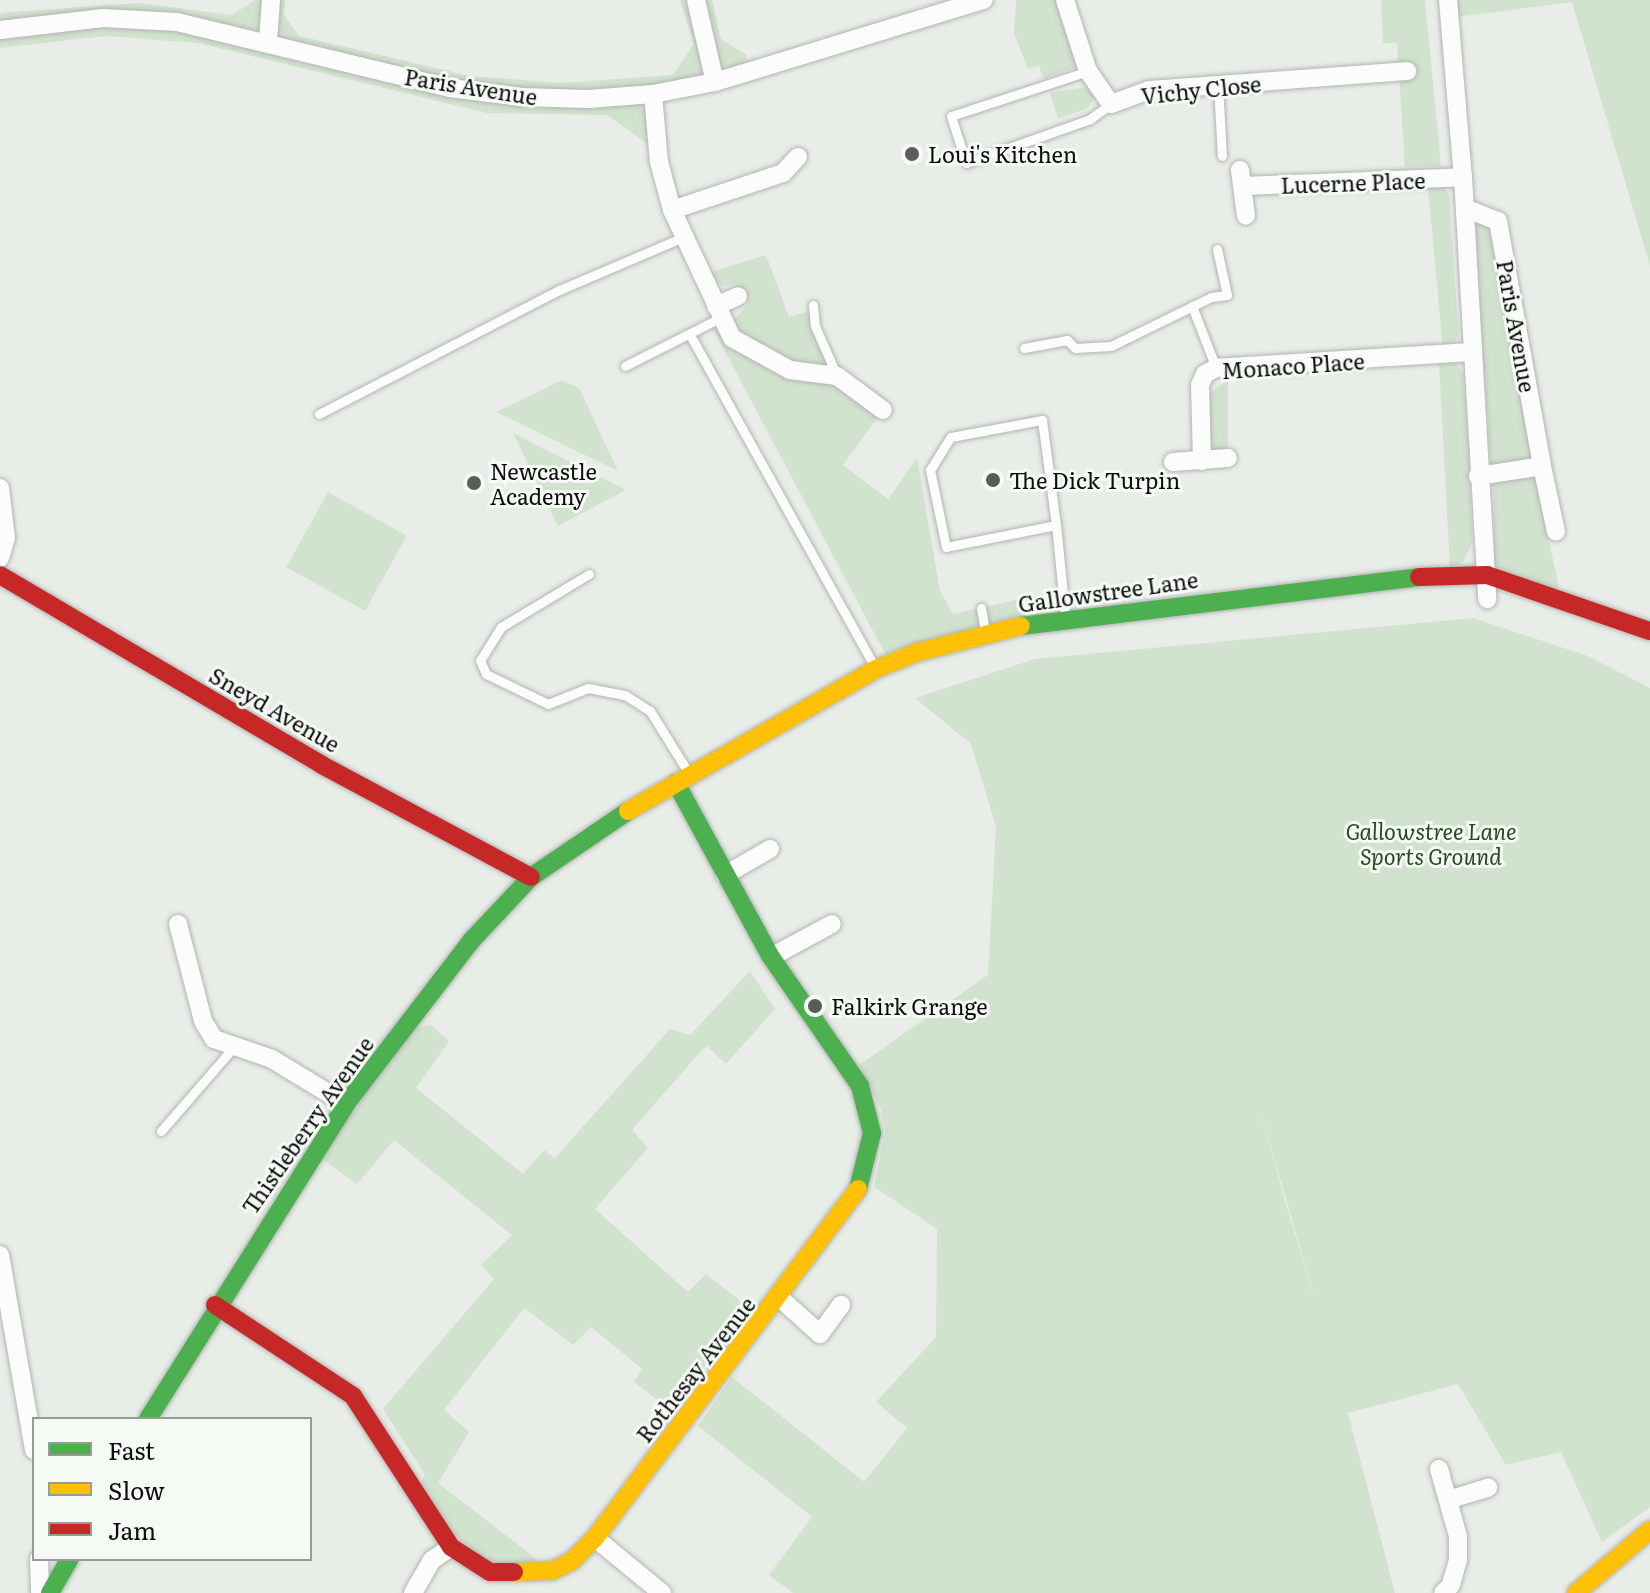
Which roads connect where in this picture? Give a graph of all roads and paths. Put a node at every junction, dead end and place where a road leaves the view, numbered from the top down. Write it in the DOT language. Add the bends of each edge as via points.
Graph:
graph roads {
  1 [pos="271,0"];
  2 [pos="696,0"];
  3 [pos="984,0"];
  4 [pos="1065,0"];
  5 [pos="1448,0"];
  6 [pos="0,30"];
  7 [pos="268,41"];
  8 [pos="1397,66"];
  9 [pos="1088,71"];
  10 [pos="715,82"];
  11 [pos="1218,85"];
  12 [pos="653,94"];
  13 [pos="1111,104"];
  14 [pos="1222,156"];
  15 [pos="798,157"];
  16 [pos="1463,177"];
  17 [pos="1465,208"];
  18 [pos="672,210"];
  19 [pos="1246,216"];
  20 [pos="681,238"];
  21 [pos="1217,249"];
  22 [pos="738,296"];
  23 [pos="813,305"];
  24 [pos="1192,306"];
  25 [pos="719,312"];
  26 [pos="690,335"];
  27 [pos="1024,348"];
  28 [pos="1469,352"];
  29 [pos="625,366"];
  30 [pos="1216,368"];
  31 [pos="837,376"];
  32 [pos="883,410"];
  33 [pos="319,414"];
  34 [pos="1228,458"];
  35 [pos="1202,461"];
  36 [pos="1173,462"];
  37 [pos="1542,466"];
  38 [pos="1478,476"];
  39 [pos="0,488"];
  40 [pos="1056,525"];
  41 [pos="1556,532"];
  42 [pos="0,558"];
  43 [pos="589,574"];
  44 [pos="0,575"];
  45 [pos="1487,575"];
  46 [pos="1487,599"];
  47 [pos="981,608"];
  48 [pos="1066,617"];
  49 [pos="1650,631"];
  50 [pos="986,635"];
  51 [pos="876,669"];
  52 [pos="683,779"];
  53 [pos="770,849"];
  54 [pos="725,875"];
  55 [pos="531,877"];
  56 [pos="178,924"];
  57 [pos="832,924"];
  58 [pos="771,957"];
  59 [pos="233,1048"];
  60 [pos="346,1104"];
  61 [pos="161,1131"];
  62 [pos="0,1255"];
  63 [pos="781,1299"];
  64 [pos="215,1305"];
  65 [pos="841,1305"];
  66 [pos="6,1322"];
  67 [pos="149,1417"];
  68 [pos="32,1437"];
  69 [pos="1439,1469"];
  70 [pos="1488,1488"];
  71 [pos="1451,1499"];
  72 [pos="1650,1530"];
  73 [pos="595,1538"];
  74 [pos="451,1547"];
  75 [pos="39,1561"];
  76 [pos="69,1561"];
  77 [pos="40,1593"];
  78 [pos="50,1593"];
  79 [pos="413,1593"];
  80 [pos="662,1593"];
  81 [pos="1443,1593"];
  82 [pos="1576,1593"];
  1 -- 7 [label="street"];
  2 -- 10 [label="street"];
  3 -- 10 [label="street, Paris Avenue"];
  4 -- 9 [label="street, Vichy Close"];
  5 -- 16 [label="street, Paris Avenue"];
  6 -- 7 [label="street, Paris Avenue" via="132,20 177,22"];
  7 -- 12 [label="street, Paris Avenue" via="450,88 507,96"];
  8 -- 11 [label="street, Vichy Close"];
  9 -- 13 [label="street, Vichy Close"];
  9 -- 13 [label="lane" via="951,116 966,163 1090,119"];
  10 -- 12 [label="street, Paris Avenue"];
  11 -- 13 [label="street, Vichy Close" via="1149,90"];
  11 -- 14 [label="lane"];
  12 -- 18 [label="street" via="659,162"];
  15 -- 18 [label="street" via="788,179"];
  16 -- 17 [label="street, Paris Avenue"];
  16 -- 19 [label="street, Lucerne Place" via="1242,178"];
  17 -- 28 [label="street, Paris Avenue"];
  17 -- 37 [label="street, Paris Avenue" via="1498,221"];
  18 -- 20 [label="street"];
  20 -- 25 [label="street"];
  20 -- 33 [label="lane" via="559,290"];
  21 -- 24 [label="lane" via="1227,295"];
  22 -- 25 [label="street"];
  23 -- 31 [label="lane" via="815,326"];
  24 -- 27 [label="lane" via="1111,346 1075,348 1067,340"];
  24 -- 30 [label="lane"];
  25 -- 26 [label="lane"];
  25 -- 31 [label="street" via="732,338 769,361 790,370"];
  26 -- 29 [label="lane"];
  26 -- 51 [label="lane"];
  28 -- 30 [label="street, Monaco Place"];
  28 -- 38 [label="street, Paris Avenue"];
  30 -- 35 [label="street, Monaco Place" via="1200,385"];
  31 -- 32 [label="street"];
  34 -- 35 [label="street"];
  35 -- 36 [label="street"];
  37 -- 38 [label="street"];
  37 -- 41 [label="street, Paris Avenue"];
  38 -- 45 [label="street, Paris Avenue" via="1480,547"];
  39 -- 42 [label="street" via="6,538"];
  40 -- 40 [label="lane" via="1042,420 951,437 930,470 946,547"];
  40 -- 48 [label="lane"];
  43 -- 52 [label="lane" via="501,627 480,660 486,674 548,704 588,688 625,695 650,711"];
  44 -- 55 [label="street, Sneyd Avenue" via="322,765"];
  45 -- 46 [label="street, Paris Avenue"];
  45 -- 48 [label="street, Gallowstree Lane" via="1396,579"];
  45 -- 49 [label="street, Gallowstree Lane"];
  47 -- 50 [label="lane"];
  48 -- 50 [label="street, Gallowstree Lane"];
  50 -- 51 [label="street, Gallowstree Lane"];
  51 -- 52 [label="street, Gallowstree Lane"];
  52 -- 54 [label="street, Rothesay Avenue"];
  52 -- 55 [label="street, Gallowstree Lane"];
  53 -- 54 [label="street"];
  54 -- 58 [label="street, Rothesay Avenue"];
  55 -- 60 [label="street, Thistleberry Avenue" via="471,941"];
  56 -- 59 [label="street" via="203,1021 214,1039"];
  57 -- 58 [label="street"];
  58 -- 63 [label="street, Rothesay Avenue" via="860,1086 872,1133 864,1180"];
  59 -- 60 [label="street" via="272,1059"];
  59 -- 61 [label="lane"];
  60 -- 64 [label="street, Thistleberry Avenue"];
  62 -- 66 [label="street"];
  63 -- 65 [label="street" via="820,1334"];
  63 -- 73 [label="street, Rothesay Avenue"];
  64 -- 67 [label="street, Thistleberry Avenue"];
  64 -- 74 [label="street, Rothesay Avenue" via="353,1396"];
  66 -- 68 [label="street"];
  69 -- 71 [label="street"];
  70 -- 71 [label="street"];
  71 -- 81 [label="street" via="1458,1560"];
  72 -- 82 [label="street"];
  73 -- 74 [label="street, Rothesay Avenue" via="572,1561 531,1575 490,1572"];
  73 -- 80 [label="street"];
  74 -- 79 [label="street" via="432,1560"];
  75 -- 77 [label="street"];
  76 -- 78 [label="street"];
}
